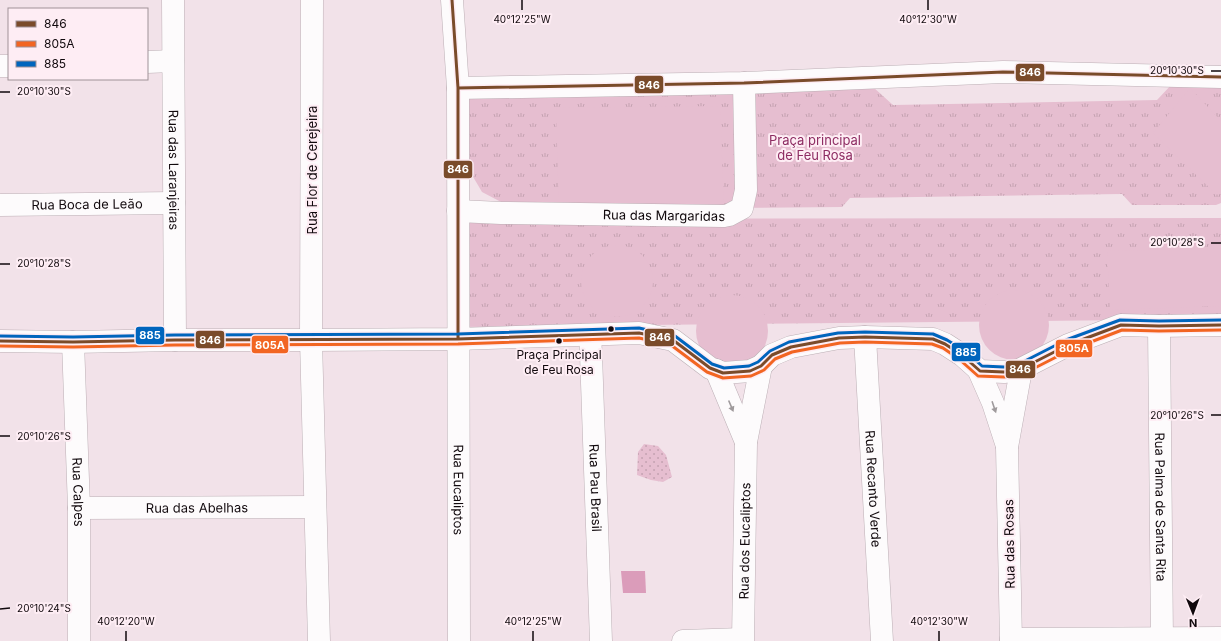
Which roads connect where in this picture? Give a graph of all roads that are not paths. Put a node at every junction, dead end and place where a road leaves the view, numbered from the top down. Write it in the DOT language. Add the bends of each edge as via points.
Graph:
graph roads {
  1 [pos="173,0"];
  2 [pos="312,0"];
  3 [pos="452,0"];
  4 [pos="173,61"];
  5 [pos="148,62"];
  6 [pos="1221,77"];
  7 [pos="744,83"];
  8 [pos="458,88"];
  9 [pos="174,203"];
  10 [pos="0,205"];
  11 [pos="458,211"];
  12 [pos="1221,325"];
  13 [pos="1159,326"];
  14 [pos="590,335"];
  15 [pos="865,337"];
  16 [pos="458,339"];
  17 [pos="175,340"];
  18 [pos="311,340"];
  19 [pos="0,341"];
  20 [pos="73,342"];
  21 [pos="761,366"];
  22 [pos="716,370"];
  23 [pos="1021,370"];
  24 [pos="979,371"];
  25 [pos="746,442"];
  26 [pos="1007,447"];
  27 [pos="315,507"];
  28 [pos="79,508"];
  29 [pos="1221,638"];
  30 [pos="742,640"];
  31 [pos="1011,640"];
  32 [pos="1162,640"];
  33 [pos="79,641"];
  34 [pos="318,641"];
  35 [pos="459,641"];
  36 [pos="601,641"];
  37 [pos="683,641"];
  38 [pos="882,641"];
  1 -- 4 [label="street, Rua das Laranjeiras"];
  2 -- 18 [label="street, Rua Flor de Cerejeira"];
  3 -- 8 [label="street, Rua Eucaliptos"];
  4 -- 5 [label="street"];
  4 -- 9 [label="street, Rua das Laranjeiras"];
  6 -- 7 [label="street" via="1003,72"];
  7 -- 8 [label="street"];
  7 -- 11 [label="street, Rua das Margaridas" via="746,190 742,208 729,215"];
  8 -- 11 [label="street, Rua Eucaliptos"];
  9 -- 10 [label="street, Rua Boca de Leão"];
  9 -- 17 [label="street, Rua das Laranjeiras"];
  11 -- 16 [label="street, Rua Eucaliptos"];
  12 -- 13 [label="street"];
  13 -- 23 [label="street" via="1121,325 1068,345"];
  13 -- 32 [label="street, Rua Palma de Santa Rita"];
  14 -- 16 [label="street"];
  14 -- 22 [label="street" via="639,333 673,340"];
  14 -- 36 [label="street, Rua Pau Brasil"];
  15 -- 21 [label="street" via="839,338 791,347 772,355"];
  15 -- 24 [label="street" via="933,339 962,355"];
  15 -- 38 [label="street, Rua Recanto Verde"];
  16 -- 18 [label="street"];
  16 -- 35 [label="street, Rua Eucaliptos"];
  17 -- 18 [label="street"];
  17 -- 20 [label="street"];
  18 -- 27 [label="street, Rua Flor de Cerejeira"];
  19 -- 20 [label="street"];
  20 -- 28 [label="street, Rua Calpes"];
  21 -- 22 [label="street" via="739,372 723,373"];
  21 -- 25 [label="street, Rua dos Eucaliptos"];
  22 -- 25 [label="street, Rua dos Eucaliptos, one-way"];
  23 -- 24 [label="street"];
  23 -- 26 [label="street, Rua das Rosas"];
  24 -- 26 [label="street, Rua das Rosas, one-way" via="993,403"];
  25 -- 30 [label="street, Rua dos Eucaliptos"];
  26 -- 31 [label="street, Rua das Rosas"];
  27 -- 28 [label="street, Rua das Abelhas"];
  27 -- 34 [label="street, Rua Flor de Cerejeira"];
  28 -- 33 [label="street, Rua Calpes"];
  29 -- 32 [label="street"];
  30 -- 37 [label="street"];
  31 -- 32 [label="street"];
}
